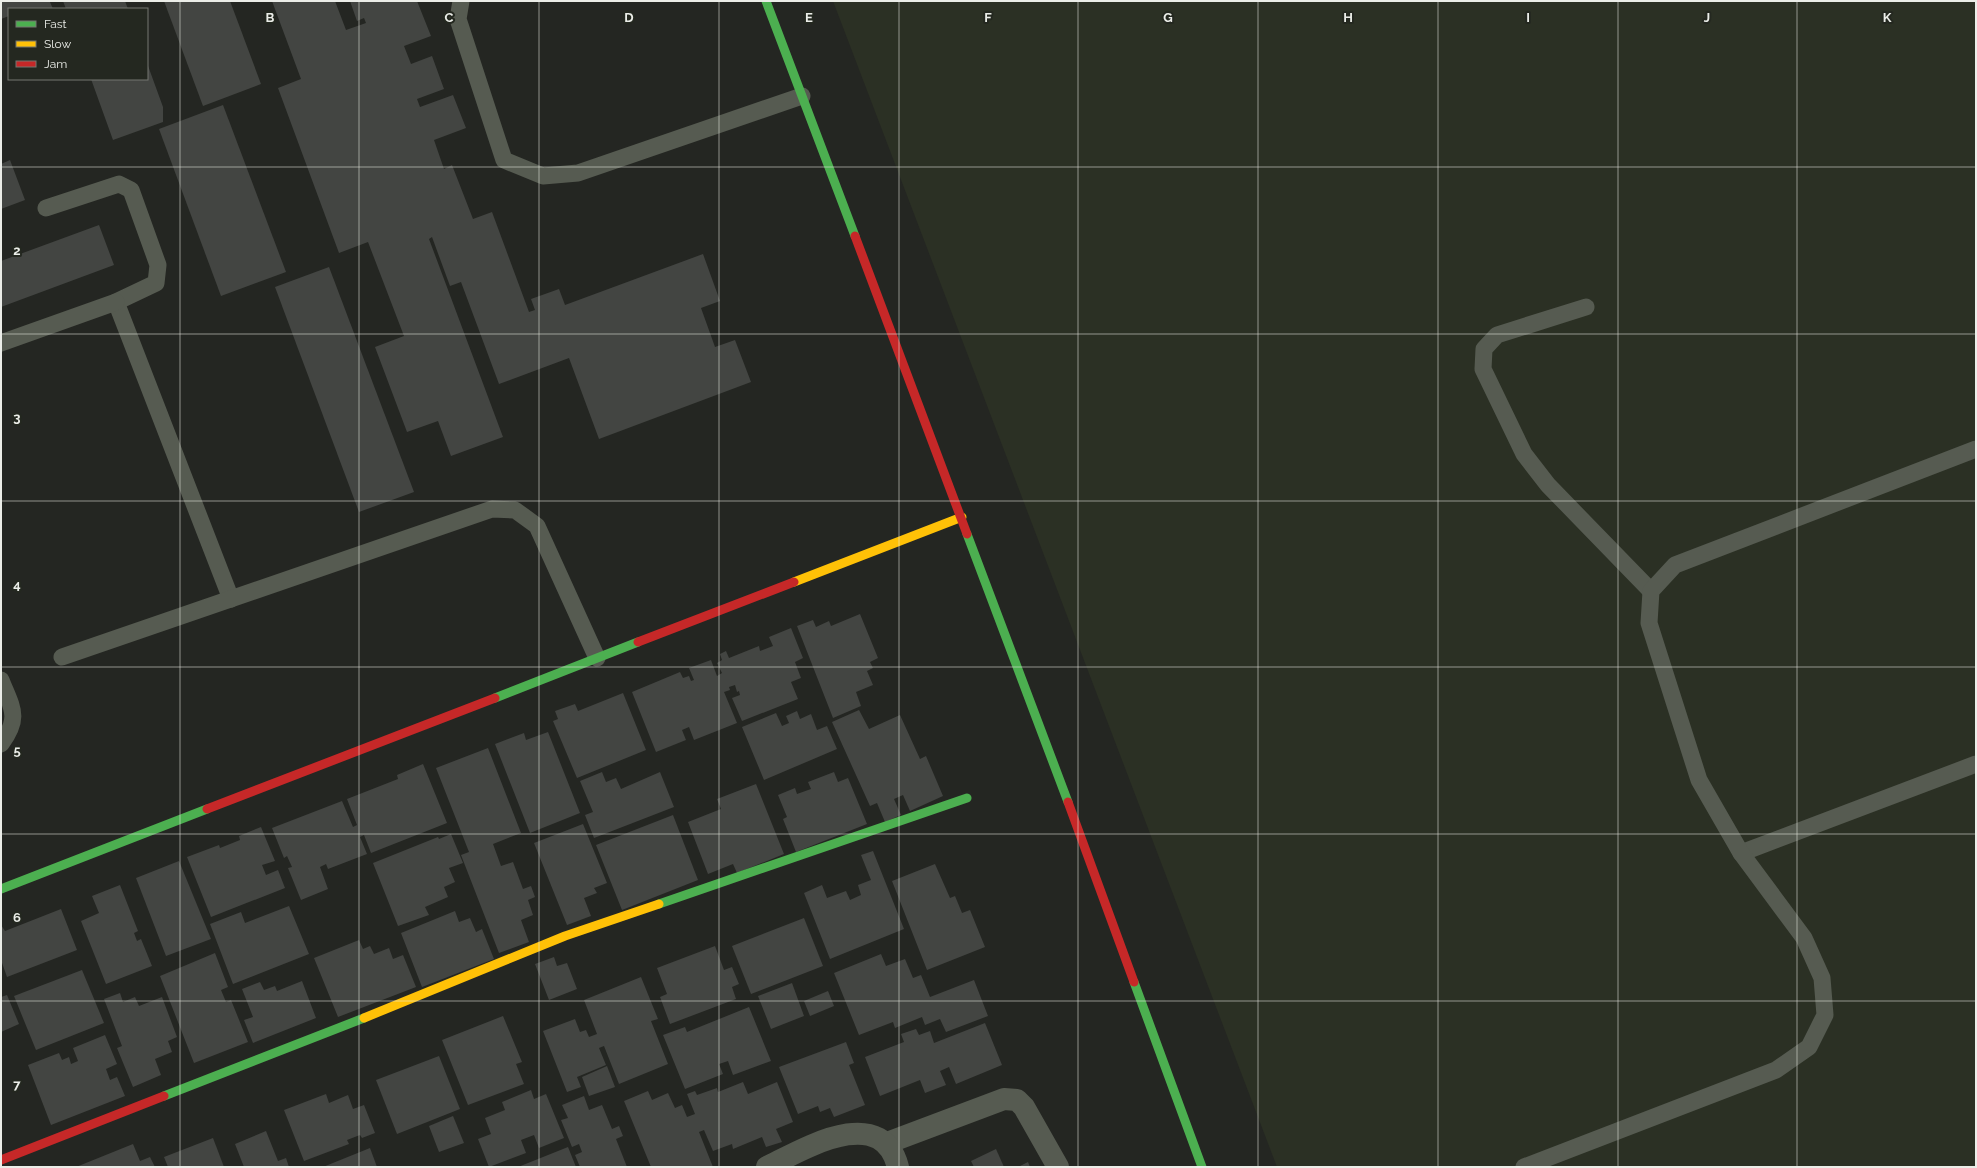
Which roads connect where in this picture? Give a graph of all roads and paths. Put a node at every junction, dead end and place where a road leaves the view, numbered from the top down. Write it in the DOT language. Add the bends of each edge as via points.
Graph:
graph roads {
  1 [pos="461,1"];
  2 [pos="766,1"];
  3 [pos="802,96"];
  4 [pos="46,208"];
  5 [pos="116,302"];
  6 [pos="1586,308"];
  7 [pos="1,342"];
  8 [pos="1976,449"];
  9 [pos="962,517"];
  10 [pos="1651,590"];
  11 [pos="231,599"];
  12 [pos="62,657"];
  13 [pos="597,658"];
  14 [pos="1,680"];
  15 [pos="1,744"];
  16 [pos="1976,764"];
  17 [pos="967,798"];
  18 [pos="1741,853"];
  19 [pos="1,889"];
  20 [pos="887,1143"];
  21 [pos="1,1160"];
  22 [pos="767,1167"];
  23 [pos="898,1167"];
  24 [pos="1058,1167"];
  25 [pos="1202,1167"];
  26 [pos="1524,1167"];
  1 -- 3 [label="lane" via="458,19 504,160 543,176 578,173"];
  2 -- 3 [label="street"];
  3 -- 9 [label="street"];
  4 -- 5 [label="lane" via="119,184 131,190 158,266 156,283"];
  5 -- 7 [label="lane"];
  5 -- 11 [label="lane"];
  6 -- 10 [label="lane" via="1497,335 1484,349 1483,369 1524,454 1548,485"];
  8 -- 10 [label="lane" via="1675,565"];
  9 -- 13 [label="street"];
  9 -- 25 [label="street"];
  10 -- 18 [label="lane" via="1649,623 1699,780"];
  11 -- 12 [label="lane"];
  11 -- 13 [label="lane" via="492,509 515,510 536,526"];
  13 -- 19 [label="street"];
  14 -- 15 [label="lane" via="14,713 10,731"];
  16 -- 18 [label="lane"];
  17 -- 21 [label="street" via="565,936 411,1000"];
  18 -- 26 [label="lane" via="1804,938 1822,978 1825,1015 1809,1047 1776,1070"];
  20 -- 22 [label="street" via="868,1135 848,1133 819,1142"];
  20 -- 23 [label="street" via="895,1155"];
  20 -- 24 [label="street" via="1004,1099 1017,1100 1024,1107"];
}
